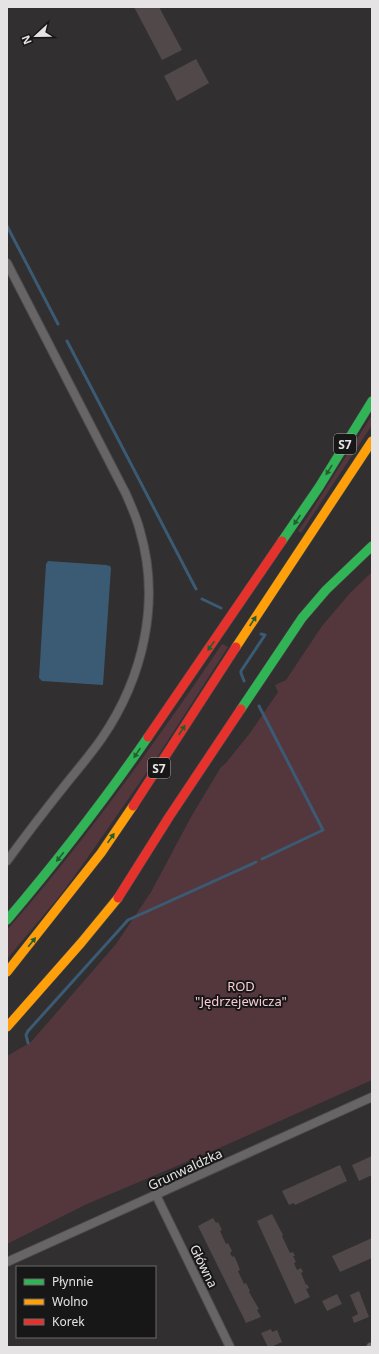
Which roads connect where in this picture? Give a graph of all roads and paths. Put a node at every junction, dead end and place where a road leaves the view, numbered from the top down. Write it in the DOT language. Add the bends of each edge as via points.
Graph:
graph roads {
  1 [pos="7,263"];
  2 [pos="372,401"];
  3 [pos="372,441"];
  4 [pos="372,546"];
  5 [pos="7,861"];
  6 [pos="7,920"];
  7 [pos="7,972"];
  8 [pos="7,1026"];
  9 [pos="372,1097"];
  10 [pos="156,1195"];
  11 [pos="7,1262"];
  12 [pos="230,1347"];
  1 -- 5 [label="street" via="126,494 140,530 150,594 141,657 119,710 102,739"];
  2 -- 6 [label="main road, S7, one-way" via="319,487 117,782"];
  7 -- 3 [label="main road, S7, one-way" via="101,853 137,801"];
  4 -- 8 [label="main road" via="331,585 302,618 117,899"];
  9 -- 10 [label="street, Grunwaldzka"];
  10 -- 11 [label="street, Grunwaldzka"];
  10 -- 12 [label="street, Główna"];
}
